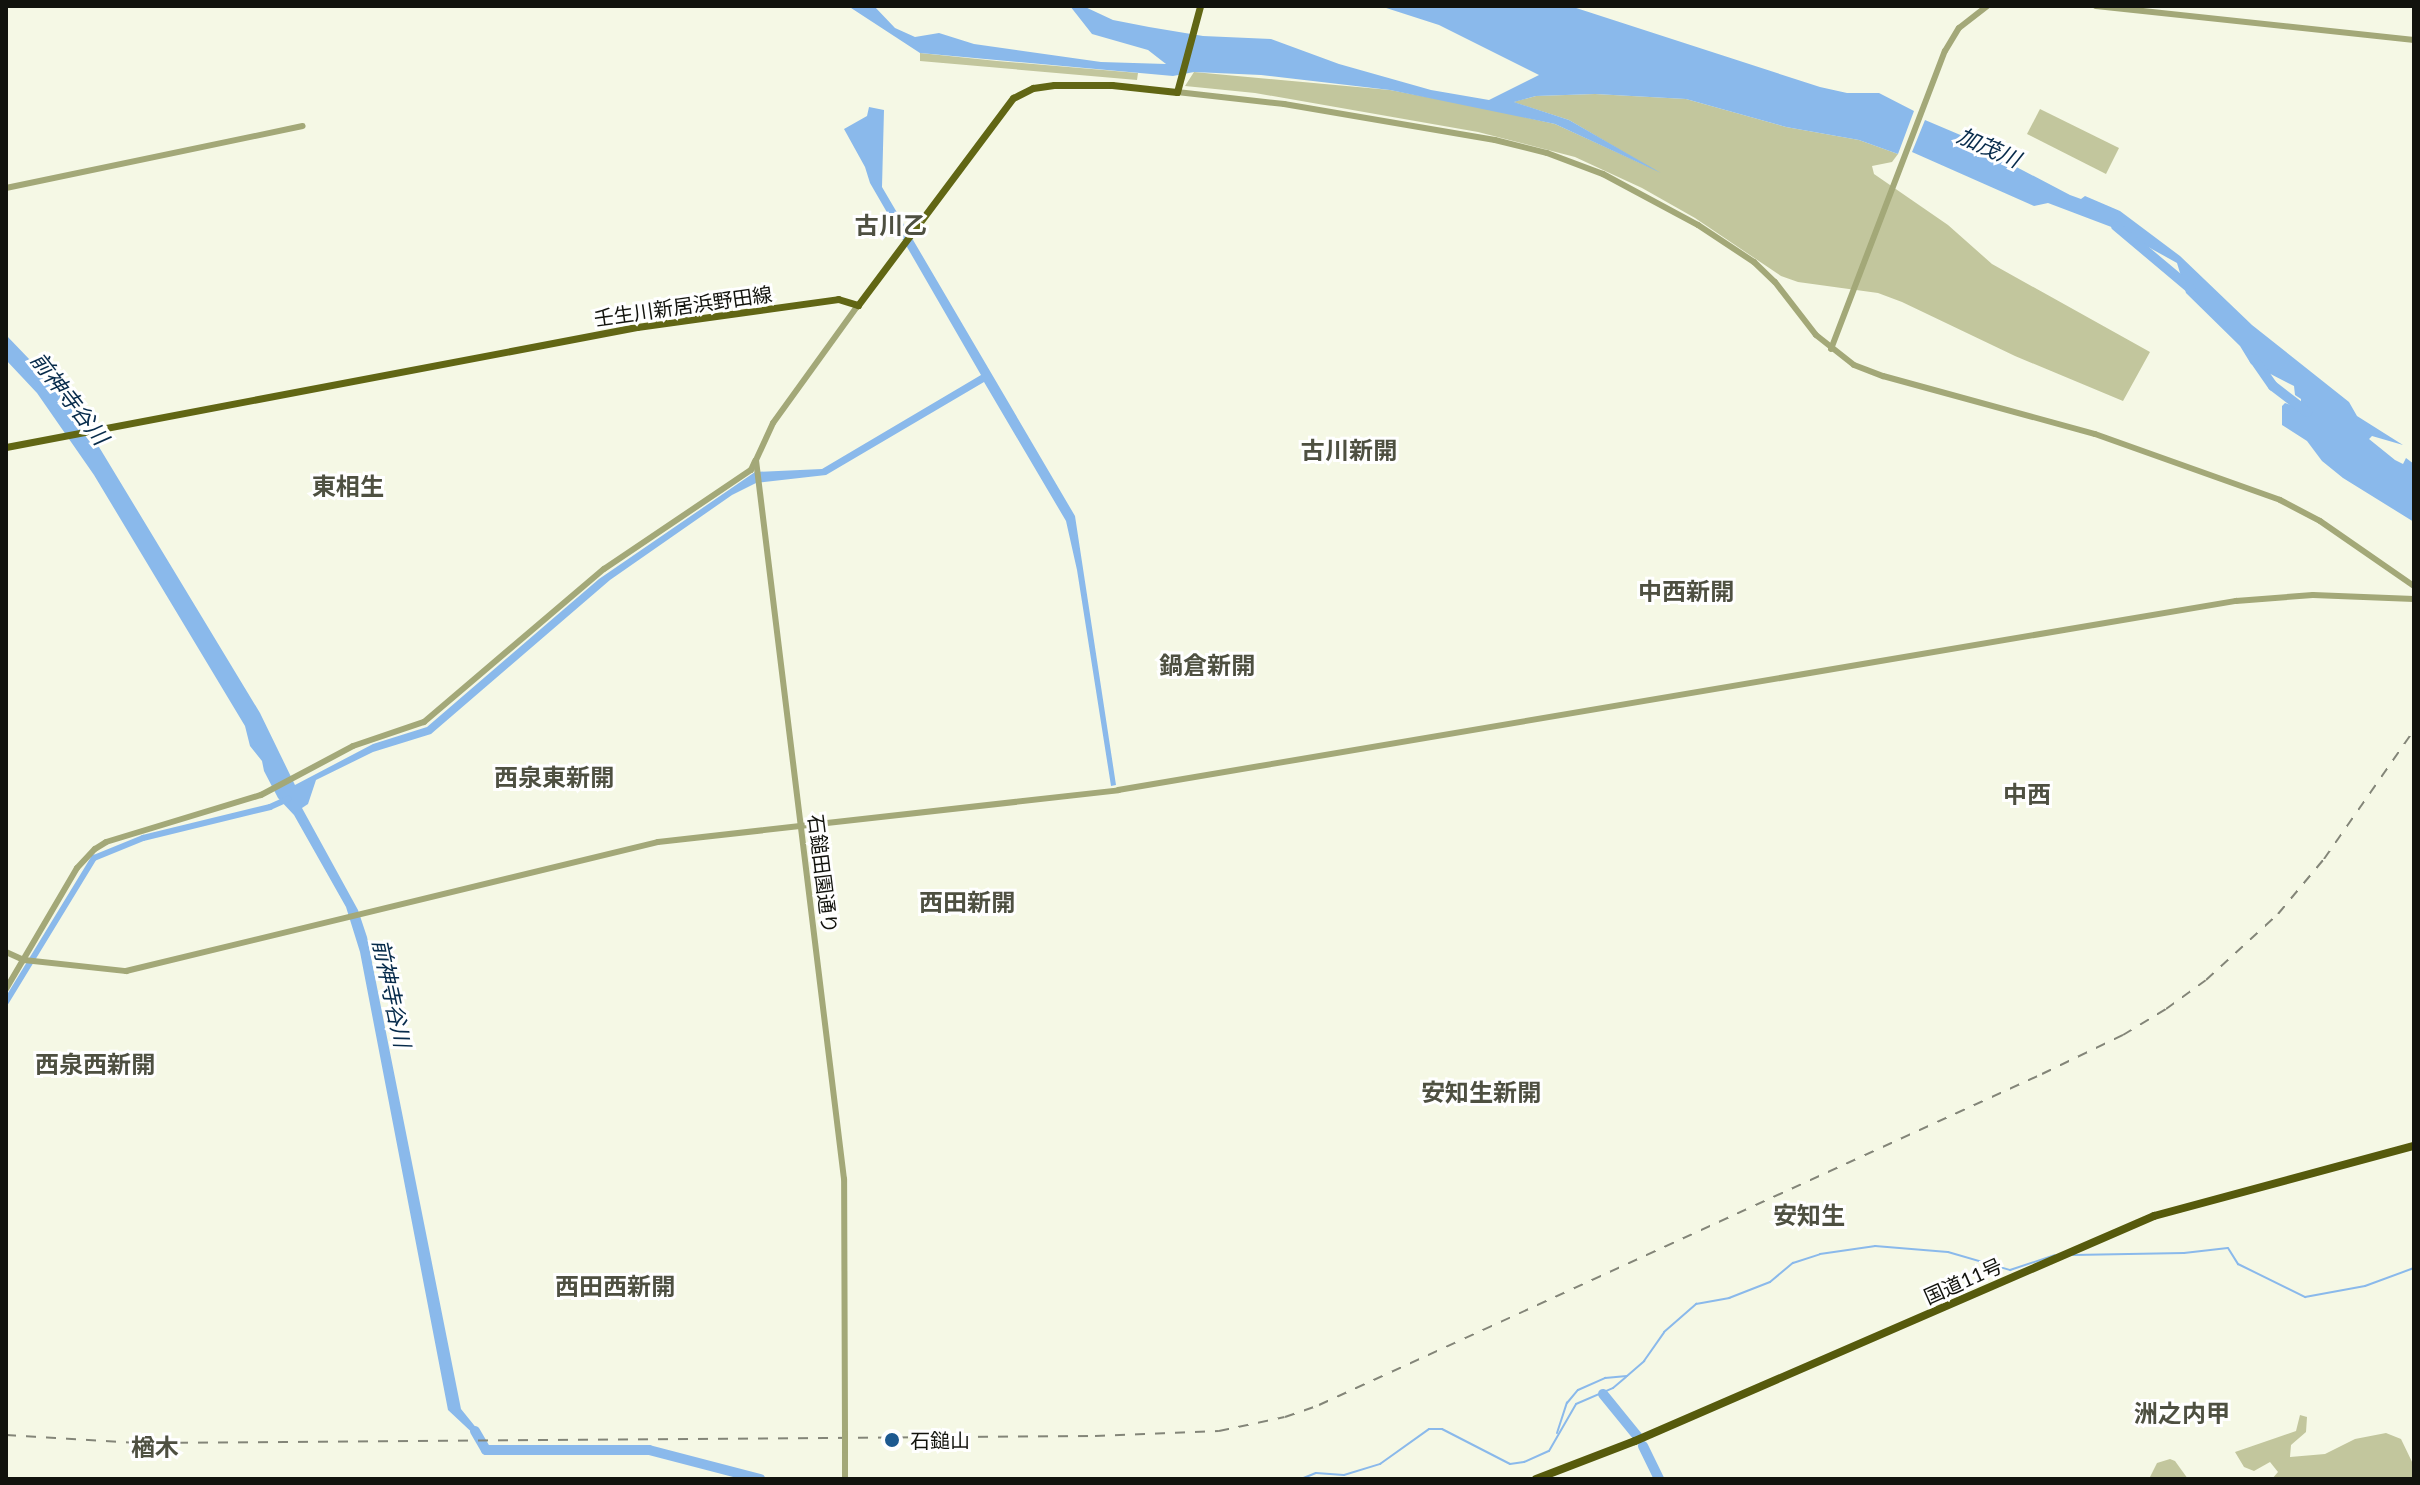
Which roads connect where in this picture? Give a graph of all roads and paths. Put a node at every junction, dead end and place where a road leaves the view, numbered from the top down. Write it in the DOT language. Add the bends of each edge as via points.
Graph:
graph roads {
  1 [pos="1200,6"];
  2 [pos="1987,6"];
  3 [pos="2096,6"];
  4 [pos="2414,40"];
  5 [pos="1178,89"];
  6 [pos="303,126"];
  7 [pos="6,188"];
  8 [pos="858,305"];
  9 [pos="1831,349"];
  10 [pos="6,447"];
  11 [pos="756,460"];
  12 [pos="2411,584"];
  13 [pos="2400,597"];
  14 [pos="2414,599"];
  15 [pos="800,826"];
  16 [pos="6,952"];
  17 [pos="30,960"];
  18 [pos="6,989"];
  19 [pos="2414,1146"];
  20 [pos="845,1479"];
  21 [pos="1536,1479"];
  1 -- 5 [label="main road"];
  2 -- 9 [label="street" via="1959,28 1943,55"];
  3 -- 4 [label="street"];
  5 -- 8 [label="main road" via="1091,84 1042,86 1022,93 1000,112"];
  5 -- 9 [label="street" via="1457,133 1519,145 1588,168 1664,205 1749,258"];
  6 -- 7 [label="street"];
  8 -- 10 [label="main road, 壬生川新居浜野田線" via="838,299 637,327"];
  8 -- 11 [label="street" via="773,423"];
  9 -- 12 [label="street" via="1866,371 2095,434 2280,500"];
  11 -- 15 [label="street, 石鎚田園通り"];
  11 -- 17 [label="street" via="751,470 604,569 424,722 353,746 237,804 95,849 77,868"];
  12 -- 13 [label="street"];
  13 -- 14 [label="street"];
  13 -- 15 [label="street" via="2313,595 2236,601 1114,790"];
  15 -- 17 [label="street" via="658,842 126,971"];
  15 -- 20 [label="street, 石鎚田園通り, bridge" via="844,1179"];
  16 -- 17 [label="street"];
  17 -- 18 [label="street"];
  19 -- 21 [label="highway, 国道11号" via="2122,1228 1635,1441"];
}
